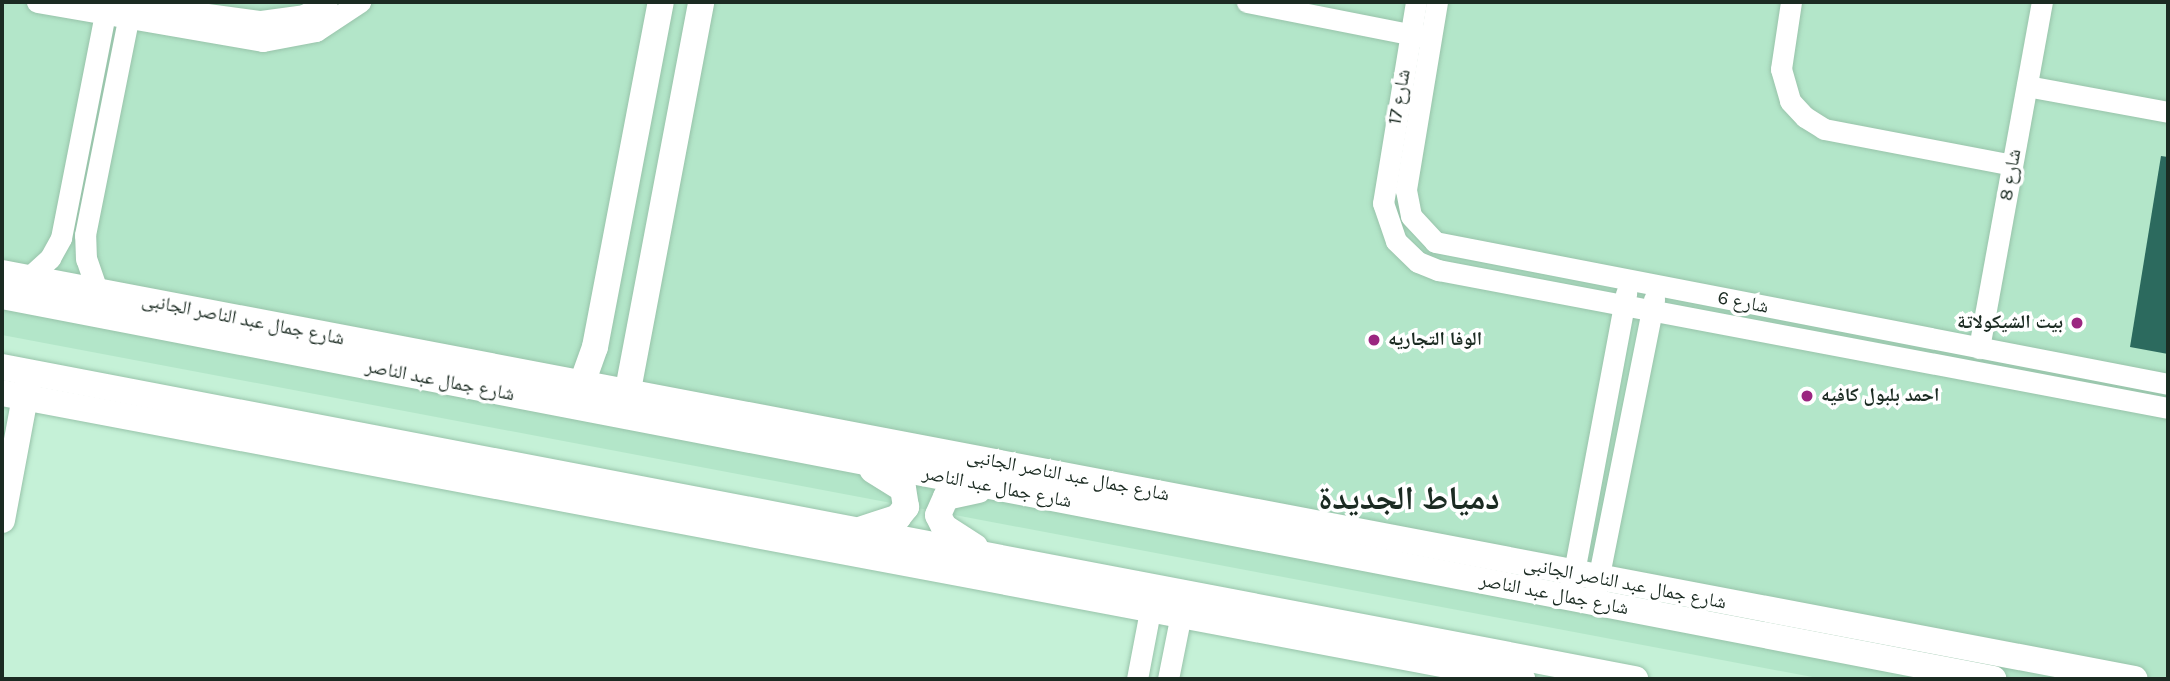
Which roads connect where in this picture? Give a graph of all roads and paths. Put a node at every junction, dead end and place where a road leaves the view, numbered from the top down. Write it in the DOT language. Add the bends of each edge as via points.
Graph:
graph roads {
  1 [pos="37,2"];
  2 [pos="327,2"];
  3 [pos="360,2"];
  4 [pos="661,2"];
  5 [pos="701,2"];
  6 [pos="1247,2"];
  7 [pos="1429,2"];
  8 [pos="1791,2"];
  9 [pos="2042,2"];
  10 [pos="117,9"];
  11 [pos="1421,37"];
  12 [pos="2027,86"];
  13 [pos="2168,112"];
  14 [pos="1414,135"];
  15 [pos="77,158"];
  16 [pos="99,162"];
  17 [pos="2012,165"];
  18 [pos="1383,193"];
  19 [pos="2,273"];
  20 [pos="27,278"];
  21 [pos="1628,281"];
  22 [pos="1657,286"];
  23 [pos="98,293"];
  24 [pos="2,296"];
  25 [pos="1624,305"];
  26 [pos="1652,311"];
  27 [pos="1619,332"];
  28 [pos="278,338"];
  29 [pos="1646,338"];
  30 [pos="1979,348"];
  31 [pos="2060,363"];
  32 [pos="2,367"];
  33 [pos="2168,384"];
  34 [pos="2056,386"];
  35 [pos="19,387"];
  36 [pos="578,397"];
  37 [pos="625,406"];
  38 [pos="2168,408"];
  39 [pos="856,460"];
  40 [pos="998,488"];
  41 [pos="593,492"];
  42 [pos="1187,512"];
  43 [pos="2,520"];
  44 [pos="857,530"];
  45 [pos="984,553"];
  46 [pos="1584,588"];
  47 [pos="1153,597"];
  48 [pos="1183,602"];
  49 [pos="1966,676"];
  50 [pos="1137,679"];
  51 [pos="1168,679"];
  52 [pos="1522,679"];
  53 [pos="1635,679"];
  54 [pos="1993,679"];
  55 [pos="2129,679"];
  1 -- 10 [label="street"];
  2 -- 10 [label="street" via="303,15 261,21"];
  3 -- 10 [label="street" via="331,24 282,40 263,41"];
  4 -- 36 [label="main road" via="595,347"];
  5 -- 37 [label="main road"];
  6 -- 11 [label="street"];
  7 -- 11 [label="street, شارع 17"];
  8 -- 17 [label="street" via="1781,69 1790,101 1805,117 1824,129"];
  9 -- 12 [label="street, شارع 8"];
  10 -- 15 [label="street"];
  10 -- 16 [label="street"];
  11 -- 14 [label="street, شارع 17"];
  11 -- 18 [label="street, شارع 17"];
  12 -- 13 [label="street"];
  12 -- 17 [label="street, شارع 8"];
  14 -- 21 [label="street, شارع 6" via="1406,199 1415,224 1428,237 1453,247"];
  15 -- 16 [label="street"];
  15 -- 20 [label="street" via="61,238 50,258"];
  16 -- 23 [label="street" via="84,243"];
  17 -- 30 [label="street, شارع 8"];
  18 -- 25 [label="street, شارع 6" via="1387,223 1396,241 1428,267"];
  19 -- 20 [label="main road, شارع جمال عبد الناصر الجانبى"];
  20 -- 23 [label="main road, شارع جمال عبد الناصر الجانبى"];
  21 -- 22 [label="street, شارع 6"];
  21 -- 25 [label="street"];
  22 -- 26 [label="street"];
  22 -- 30 [label="street, شارع 6"];
  23 -- 28 [label="main road, شارع جمال عبد الناصر الجانبى"];
  24 -- 28 [label="main road, شارع جمال عبد الناصر"];
  25 -- 26 [label="street, شارع 6"];
  25 -- 27 [label="street"];
  26 -- 29 [label="street"];
  26 -- 34 [label="street, شارع 6"];
  27 -- 29 [label="street"];
  27 -- 46 [label="street"];
  28 -- 36 [label="main road, شارع جمال عبد الناصر"];
  29 -- 46 [label="street"];
  30 -- 31 [label="street, شارع 6"];
  31 -- 33 [label="street, شارع 6"];
  31 -- 34 [label="street"];
  32 -- 35 [label="main road"];
  34 -- 38 [label="street, شارع 6"];
  35 -- 41 [label="main road"];
  35 -- 43 [label="main road"];
  36 -- 37 [label="main road, شارع جمال عبد الناصر الجانبى"];
  37 -- 39 [label="main road, شارع جمال عبد الناصر"];
  37 -- 42 [label="main road, شارع جمال عبد الناصر الجانبى"];
  39 -- 40 [label="main road, شارع جمال عبد الناصر"];
  39 -- 44 [label="main road" via="899,484 906,501 898,517"];
  40 -- 42 [label="main road, شارع جمال عبد الناصر"];
  40 -- 45 [label="main road" via="951,494 939,508 944,527"];
  41 -- 44 [label="main road"];
  41 -- 47 [label="main road"];
  42 -- 46 [label="main road, شارع جمال عبد الناصر الجانبى"];
  44 -- 45 [label="main road"];
  45 -- 47 [label="main road"];
  46 -- 49 [label="main road, شارع جمال عبد الناصر"];
  46 -- 55 [label="main road, شارع جمال عبد الناصر الجانبى"];
  47 -- 48 [label="main road"];
  47 -- 50 [label="street"];
  48 -- 51 [label="street"];
  48 -- 52 [label="main road"];
  48 -- 53 [label="main road"];
  49 -- 54 [label="main road, شارع جمال عبد الناصر"];
}
